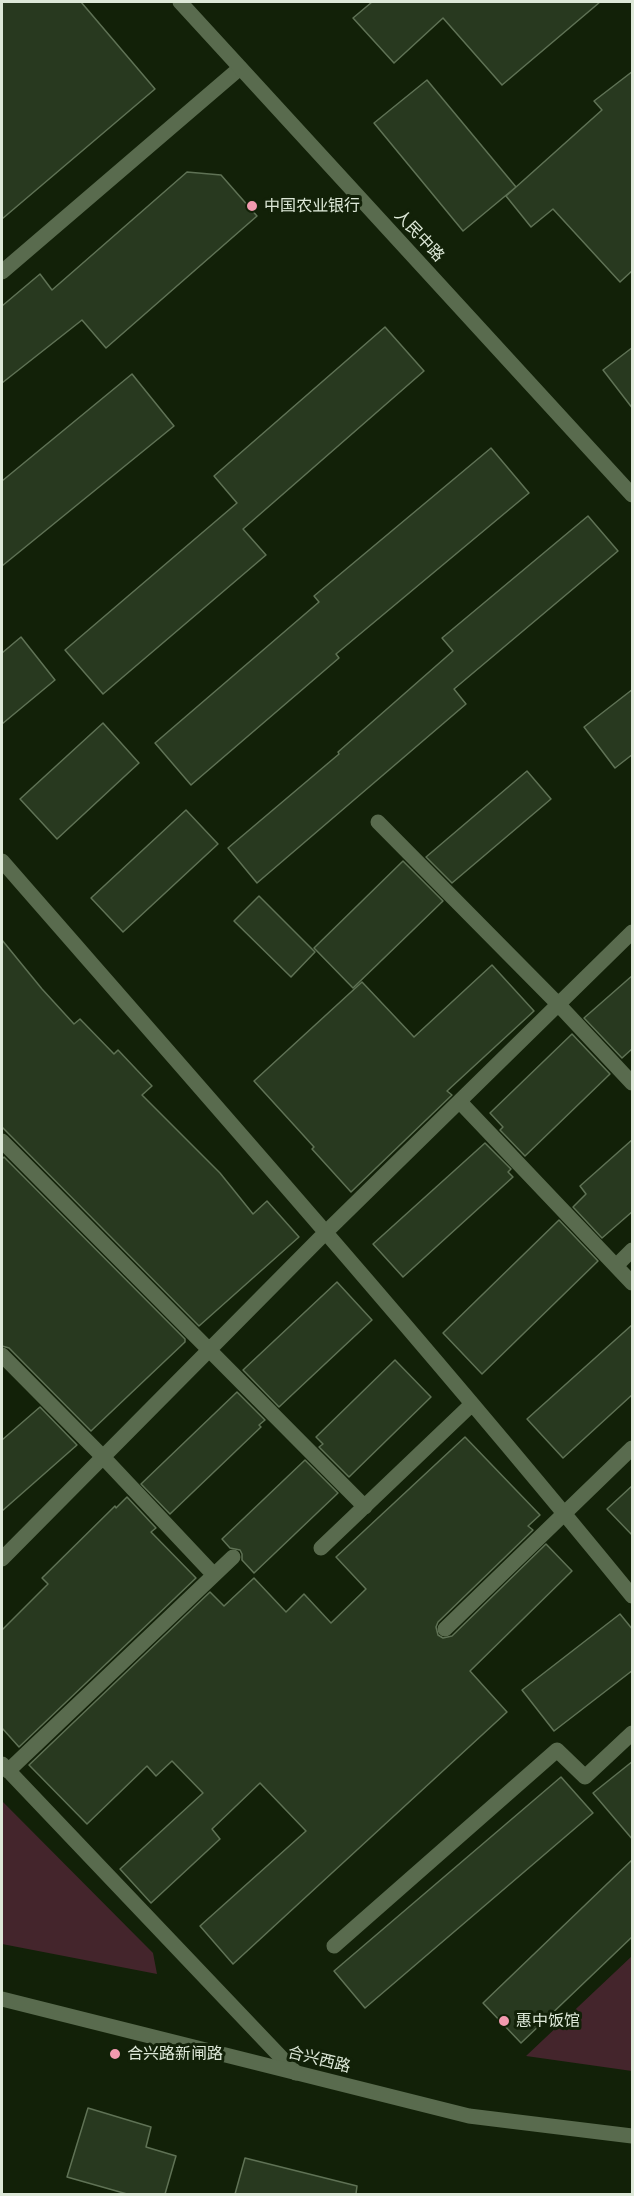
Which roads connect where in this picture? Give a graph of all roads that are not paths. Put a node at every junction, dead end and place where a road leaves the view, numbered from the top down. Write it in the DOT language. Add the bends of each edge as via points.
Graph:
graph roads {
  1 [pos="180,2"];
  2 [pos="240,68"];
  3 [pos="2,272"];
  4 [pos="633,495"];
  5 [pos="378,822"];
  6 [pos="2,861"];
  7 [pos="633,932"];
  8 [pos="558,1004"];
  9 [pos="633,1083"];
  10 [pos="460,1102"];
  11 [pos="2,1141"];
  12 [pos="326,1232"];
  13 [pos="633,1250"];
  14 [pos="616,1266"];
  15 [pos="633,1282"];
  16 [pos="209,1350"];
  17 [pos="2,1354"];
  18 [pos="472,1404"];
  19 [pos="633,1448"];
  20 [pos="103,1456"];
  21 [pos="365,1507"];
  22 [pos="565,1514"];
  23 [pos="321,1548"];
  24 [pos="233,1557"];
  25 [pos="2,1559"];
  26 [pos="214,1575"];
  27 [pos="633,1596"];
  28 [pos="445,1629"];
  29 [pos="633,1733"];
  30 [pos="5,1768"];
  31 [pos="334,1946"];
  32 [pos="2,1999"];
  33 [pos="296,2073"];
  34 [pos="633,2136"];
  1 -- 2 [label="street, 人民中路"];
  2 -- 3 [label="street"];
  2 -- 4 [label="street, 人民中路"];
  5 -- 8 [label="street"];
  6 -- 12 [label="street"];
  7 -- 8 [label="street"];
  8 -- 9 [label="street"];
  8 -- 10 [label="street"];
  10 -- 12 [label="street"];
  10 -- 14 [label="street"];
  11 -- 16 [label="street"];
  12 -- 16 [label="street"];
  12 -- 18 [label="street"];
  13 -- 14 [label="street"];
  14 -- 15 [label="street"];
  16 -- 20 [label="street"];
  16 -- 21 [label="street"];
  17 -- 20 [label="street"];
  18 -- 21 [label="street"];
  18 -- 22 [label="street"];
  19 -- 22 [label="street"];
  20 -- 25 [label="street"];
  20 -- 26 [label="street"];
  21 -- 23 [label="street"];
  22 -- 27 [label="street"];
  22 -- 28 [label="street"];
  24 -- 26 [label="street"];
  26 -- 30 [label="street"];
  29 -- 31 [label="street" via="585,1777 557,1750"];
  30 -- 33 [label="street"];
  32 -- 33 [label="street, 合兴西路"];
  33 -- 34 [label="street, 合兴西路" via="469,2116"];
}
